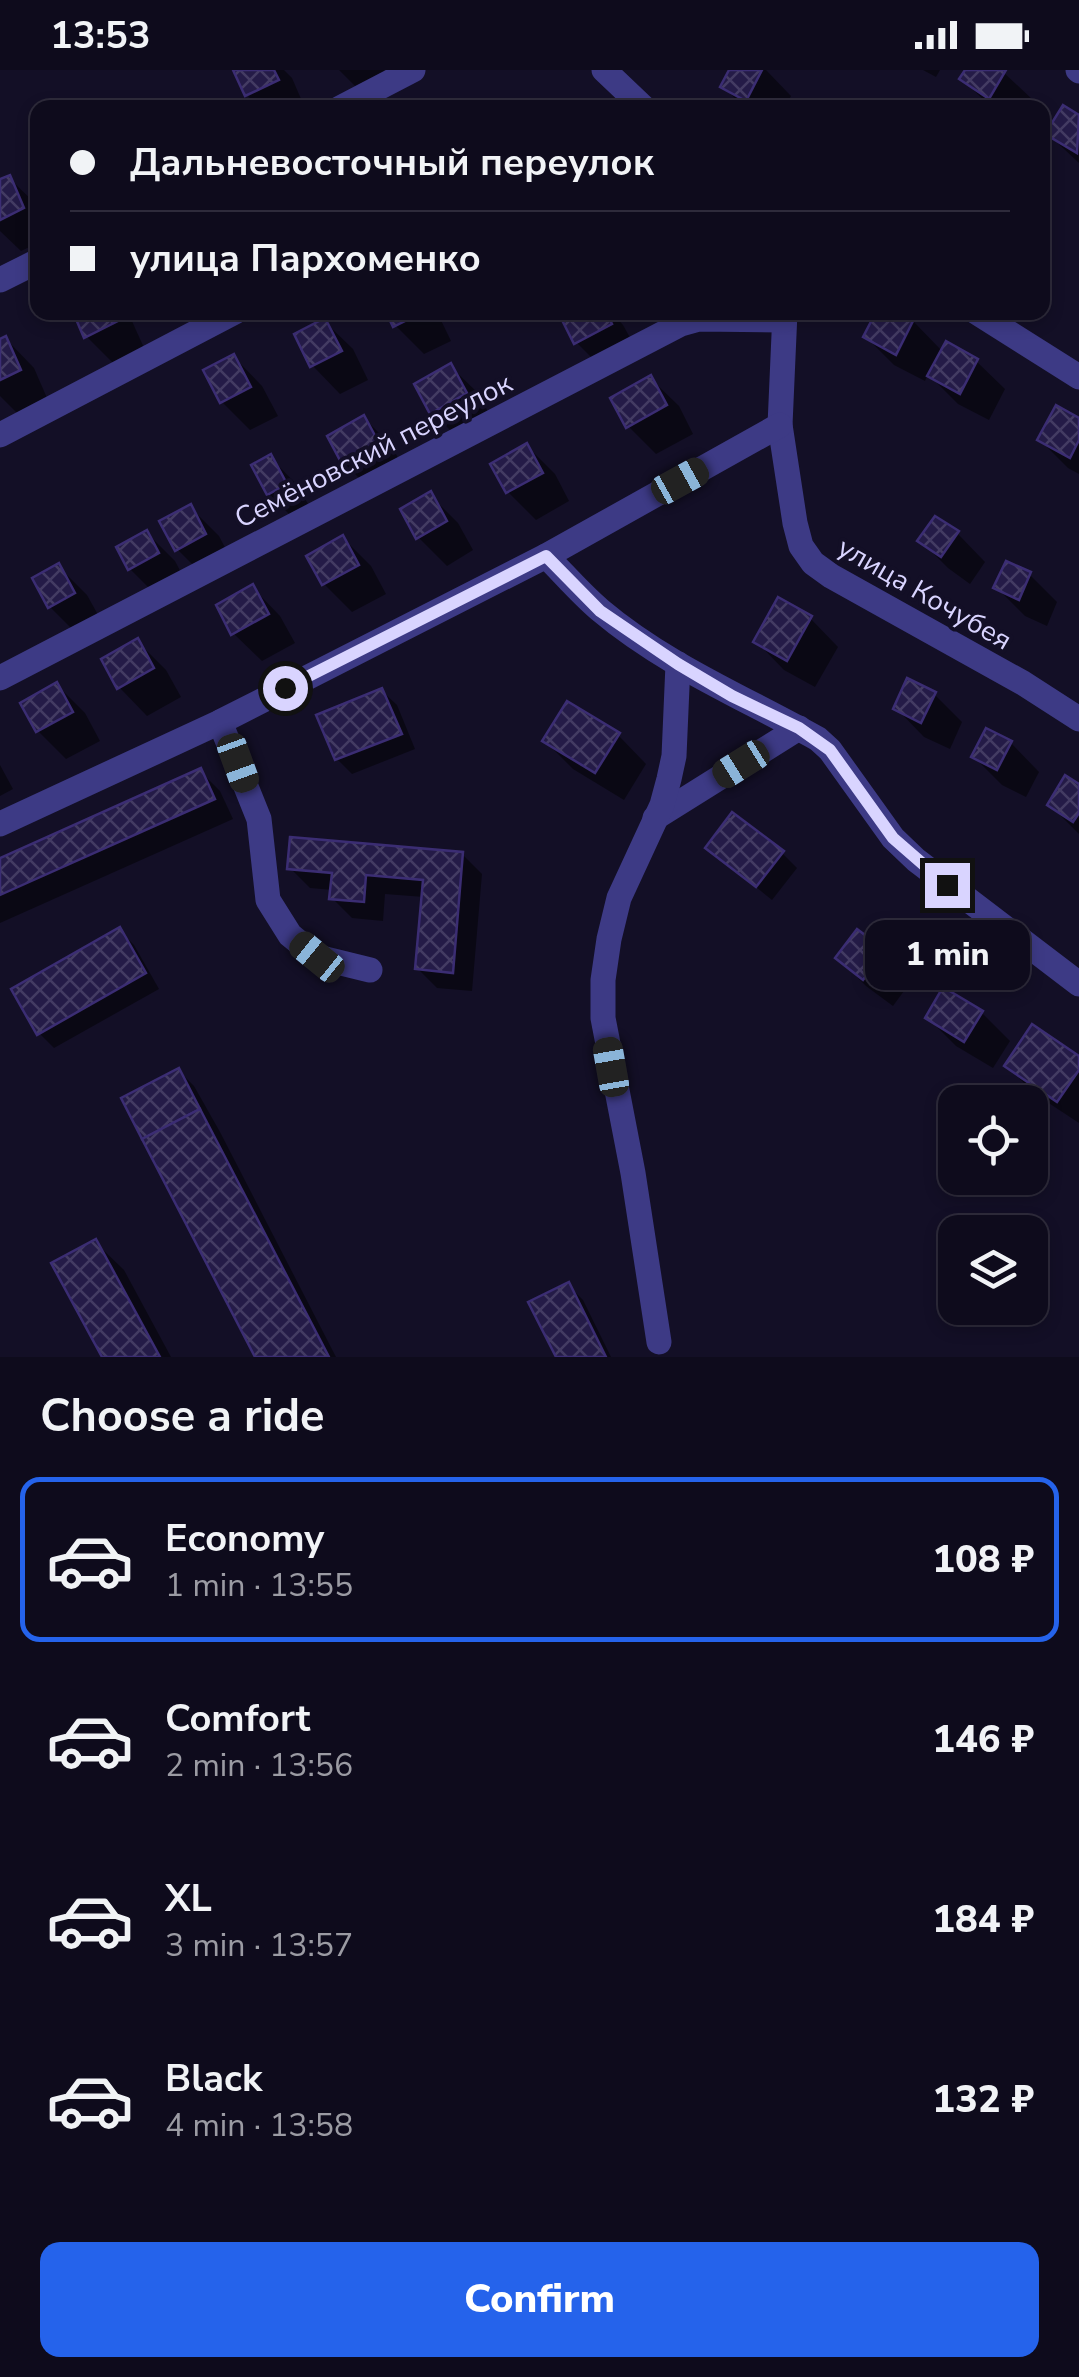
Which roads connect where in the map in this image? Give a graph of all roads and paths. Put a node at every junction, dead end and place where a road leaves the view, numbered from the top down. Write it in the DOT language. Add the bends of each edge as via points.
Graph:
graph roads {
  1 [pos="414,70"];
  2 [pos="604,70"];
  3 [pos="356,100"];
  4 [pos="631,100"];
  5 [pos="30,265"];
  6 [pos="0,280"];
  7 [pos="220,320"];
  8 [pos="693,320"];
  9 [pos="785,320"];
  10 [pos="988,320"];
  11 [pos="1079,378"];
  12 [pos="780,425"];
  13 [pos="0,436"];
  14 [pos="546,556"];
  15 [pos="678,664"];
  16 [pos="0,678"];
  17 [pos="1079,719"];
  18 [pos="220,722"];
  19 [pos="799,728"];
  20 [pos="654,819"];
  21 [pos="0,824"];
  22 [pos="370,970"];
  23 [pos="1079,984"];
  24 [pos="660,1342"];
  1 -- 3 [label="street"];
  2 -- 4 [label="street"];
  5 -- 6 [label="street"];
  7 -- 13 [label="street"];
  8 -- 16 [label="street, Семёновский переулок"];
  9 -- 12 [label="street, улица Кочубея"];
  10 -- 11 [label="street"];
  12 -- 14 [label="street"];
  12 -- 17 [label="street, улица Кочубея" via="795,524 813,563"];
  14 -- 15 [label="street" via="600,611"];
  14 -- 18 [label="street"];
  15 -- 19 [label="street"];
  15 -- 20 [label="street" via="674,756"];
  18 -- 21 [label="street"];
  18 -- 22 [label="street" via="259,819 268,900 290,935 317,957"];
  19 -- 20 [label="street"];
  19 -- 23 [label="street" via="830,750 916,860"];
  20 -- 24 [label="street" via="608,939 602,1018"];
}
